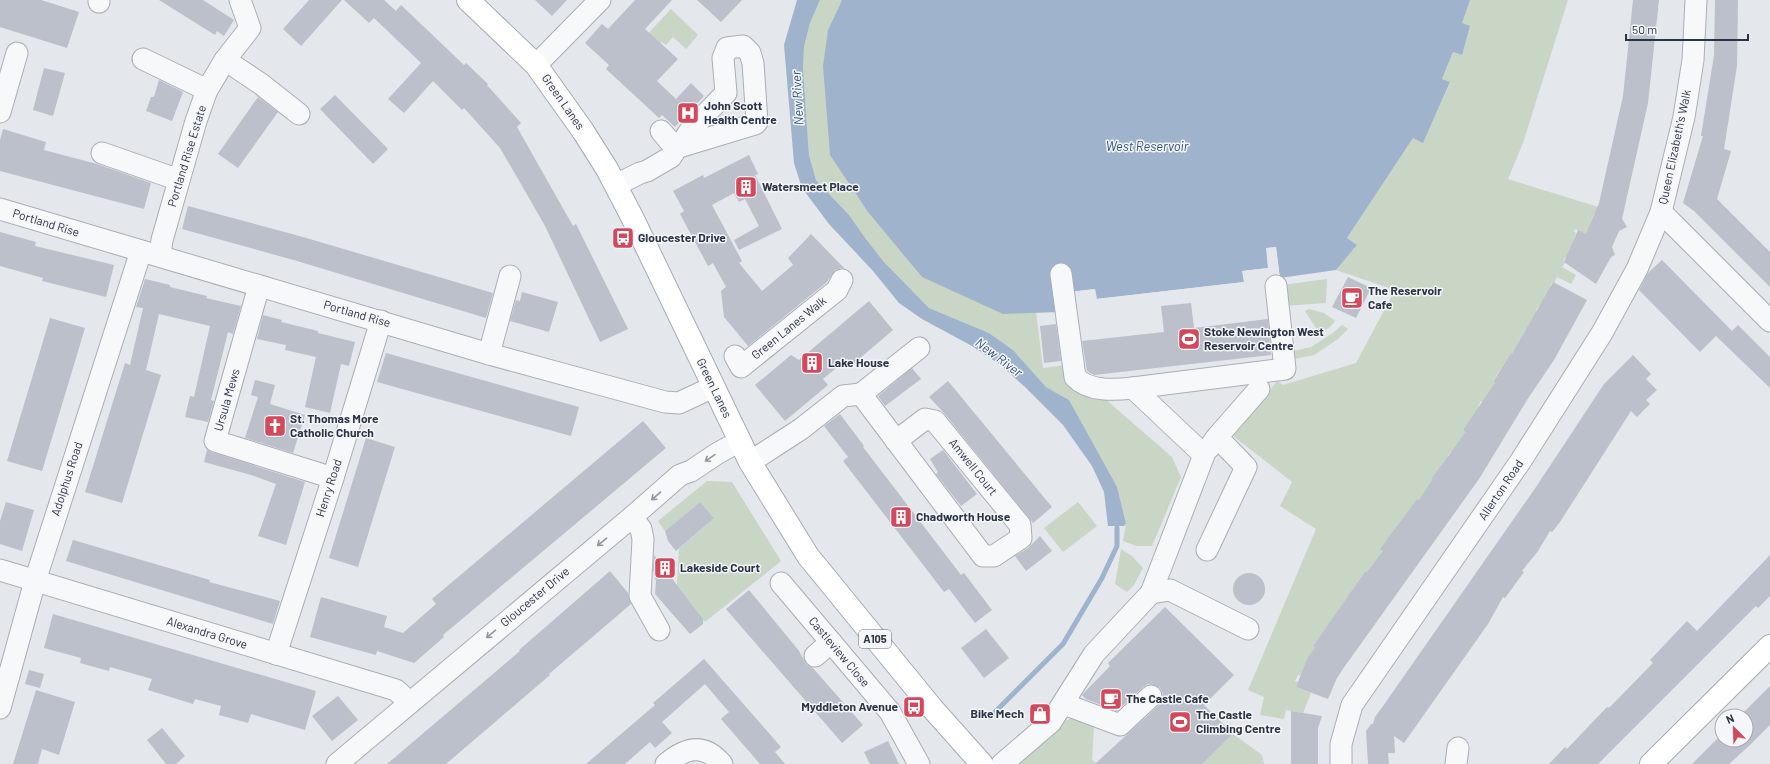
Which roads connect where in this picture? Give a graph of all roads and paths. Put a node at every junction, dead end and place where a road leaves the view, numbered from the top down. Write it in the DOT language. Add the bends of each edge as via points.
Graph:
graph roads {
  1 [pos="240,0"];
  2 [pos="468,0"];
  3 [pos="600,0"];
  4 [pos="1696,0"];
  5 [pos="17,53"];
  6 [pos="143,59"];
  7 [pos="225,60"];
  8 [pos="536,66"];
  9 [pos="207,90"];
  10 [pos="714,106"];
  11 [pos="0,112"];
  12 [pos="299,114"];
  13 [pos="661,131"];
  14 [pos="102,153"];
  15 [pos="179,180"];
  16 [pos="616,185"];
  17 [pos="4,210"];
  18 [pos="1661,212"];
  19 [pos="150,254"];
  20 [pos="1061,274"];
  21 [pos="510,276"];
  22 [pos="842,280"];
  23 [pos="259,286"];
  24 [pos="1276,286"];
  25 [pos="1768,316"];
  26 [pos="381,321"];
  27 [pos="919,348"];
  28 [pos="489,354"];
  29 [pos="735,356"];
  30 [pos="714,388"];
  31 [pos="1133,388"];
  32 [pos="1259,388"];
  33 [pos="861,394"];
  34 [pos="1217,437"];
  35 [pos="740,441"];
  36 [pos="896,441"];
  37 [pos="1204,455"];
  38 [pos="750,462"];
  39 [pos="333,478"];
  40 [pos="632,517"];
  41 [pos="1208,550"];
  42 [pos="0,570"];
  43 [pos="35,581"];
  44 [pos="781,583"];
  45 [pos="1151,593"];
  46 [pos="1248,629"];
  47 [pos="659,630"];
  48 [pos="831,642"];
  49 [pos="1770,646"];
  50 [pos="276,654"];
  51 [pos="814,656"];
  52 [pos="1151,696"];
  53 [pos="409,702"];
  54 [pos="1064,704"];
  55 [pos="0,708"];
  56 [pos="337,764"];
  57 [pos="666,764"];
  58 [pos="722,764"];
  59 [pos="919,764"];
  60 [pos="982,764"];
  61 [pos="1002,764"];
  62 [pos="1341,764"];
  63 [pos="1651,764"];
  1 -- 7 [label="street, Portland Rise Estate" via="250,28"];
  2 -- 8 [label="main road, Green Lanes / A105"];
  3 -- 8 [label="street"];
  4 -- 18 [label="street, Queen Elizabeth's Walk" via="1693,60 1684,117"];
  5 -- 11 [label="street"];
  6 -- 9 [label="street"];
  7 -- 9 [label="street, Portland Rise Estate"];
  7 -- 12 [label="street"];
  8 -- 16 [label="main road, Green Lanes / A105" via="583,130"];
  9 -- 15 [label="street, Portland Rise Estate"];
  10 -- 10 [label="street" via="726,93 723,58 727,48 744,46 750,53 753,63 757,122 679,147 691,129"];
  13 -- 16 [label="street" via="676,149 671,157"];
  14 -- 15 [label="street"];
  15 -- 19 [label="street, Portland Rise Estate" via="162,240"];
  16 -- 30 [label="main road, Green Lanes / A105"];
  17 -- 19 [label="street, Portland Rise"];
  18 -- 25 [label="street, Queen Elizabeth's Walk"];
  18 -- 62 [label="street, Allerton Road" via="1637,269 1602,333 1520,462 1352,706 1341,744"];
  19 -- 23 [label="street, Portland Rise"];
  19 -- 43 [label="street, Adolphus Road"];
  20 -- 31 [label="street" via="1075,377 1092,386 1113,391"];
  21 -- 28 [label="street"];
  22 -- 29 [label="street, Green Lanes Walk" via="837,290 741,367"];
  23 -- 26 [label="street, Portland Rise"];
  23 -- 39 [label="street, Ursula Mews" via="215,441"];
  24 -- 31 [label="street" via="1286,369"];
  26 -- 28 [label="street, Portland Rise"];
  26 -- 39 [label="street, Henry Road"];
  27 -- 33 [label="street"];
  28 -- 30 [label="street, Portland Rise" via="665,402 679,403"];
  30 -- 35 [label="main road, Green Lanes / A105"];
  31 -- 37 [label="street"];
  32 -- 34 [label="street"];
  33 -- 36 [label="street, Amwell Court"];
  33 -- 38 [label="street" via="843,396 801,429"];
  34 -- 37 [label="street"];
  34 -- 41 [label="street" via="1246,467"];
  35 -- 38 [label="main road, Green Lanes / A105"];
  35 -- 40 [label="street, Gloucester Drive, one-way" via="691,471 680,474"];
  36 -- 36 [label="street, Amwell Court" via="983,556 994,556 1021,538 1020,525 935,421 925,419"];
  37 -- 45 [label="street"];
  38 -- 60 [label="main road, Green Lanes / A105" via="808,556 932,708"];
  39 -- 50 [label="street, Henry Road"];
  40 -- 47 [label="street" via="641,529 643,539 640,596"];
  40 -- 53 [label="street, Gloucester Drive, one-way"];
  42 -- 43 [label="street, Alexandra Grove"];
  43 -- 50 [label="street, Alexandra Grove"];
  43 -- 55 [label="street, Adolphus Road"];
  44 -- 48 [label="street, Castleview Close"];
  45 -- 46 [label="street" via="1170,590"];
  45 -- 54 [label="street" via="1094,654"];
  48 -- 51 [label="street"];
  48 -- 59 [label="street, Castleview Close" via="890,712"];
  49 -- 63 [label="main road"];
  50 -- 53 [label="street, Alexandra Grove" via="396,690"];
  52 -- 54 [label="street" via="1120,724"];
  53 -- 56 [label="street, Gloucester Drive"];
  54 -- 61 [label="street" via="1051,722"];
  57 -- 58 [label="street" via="678,754 698,749 714,755"];
}
